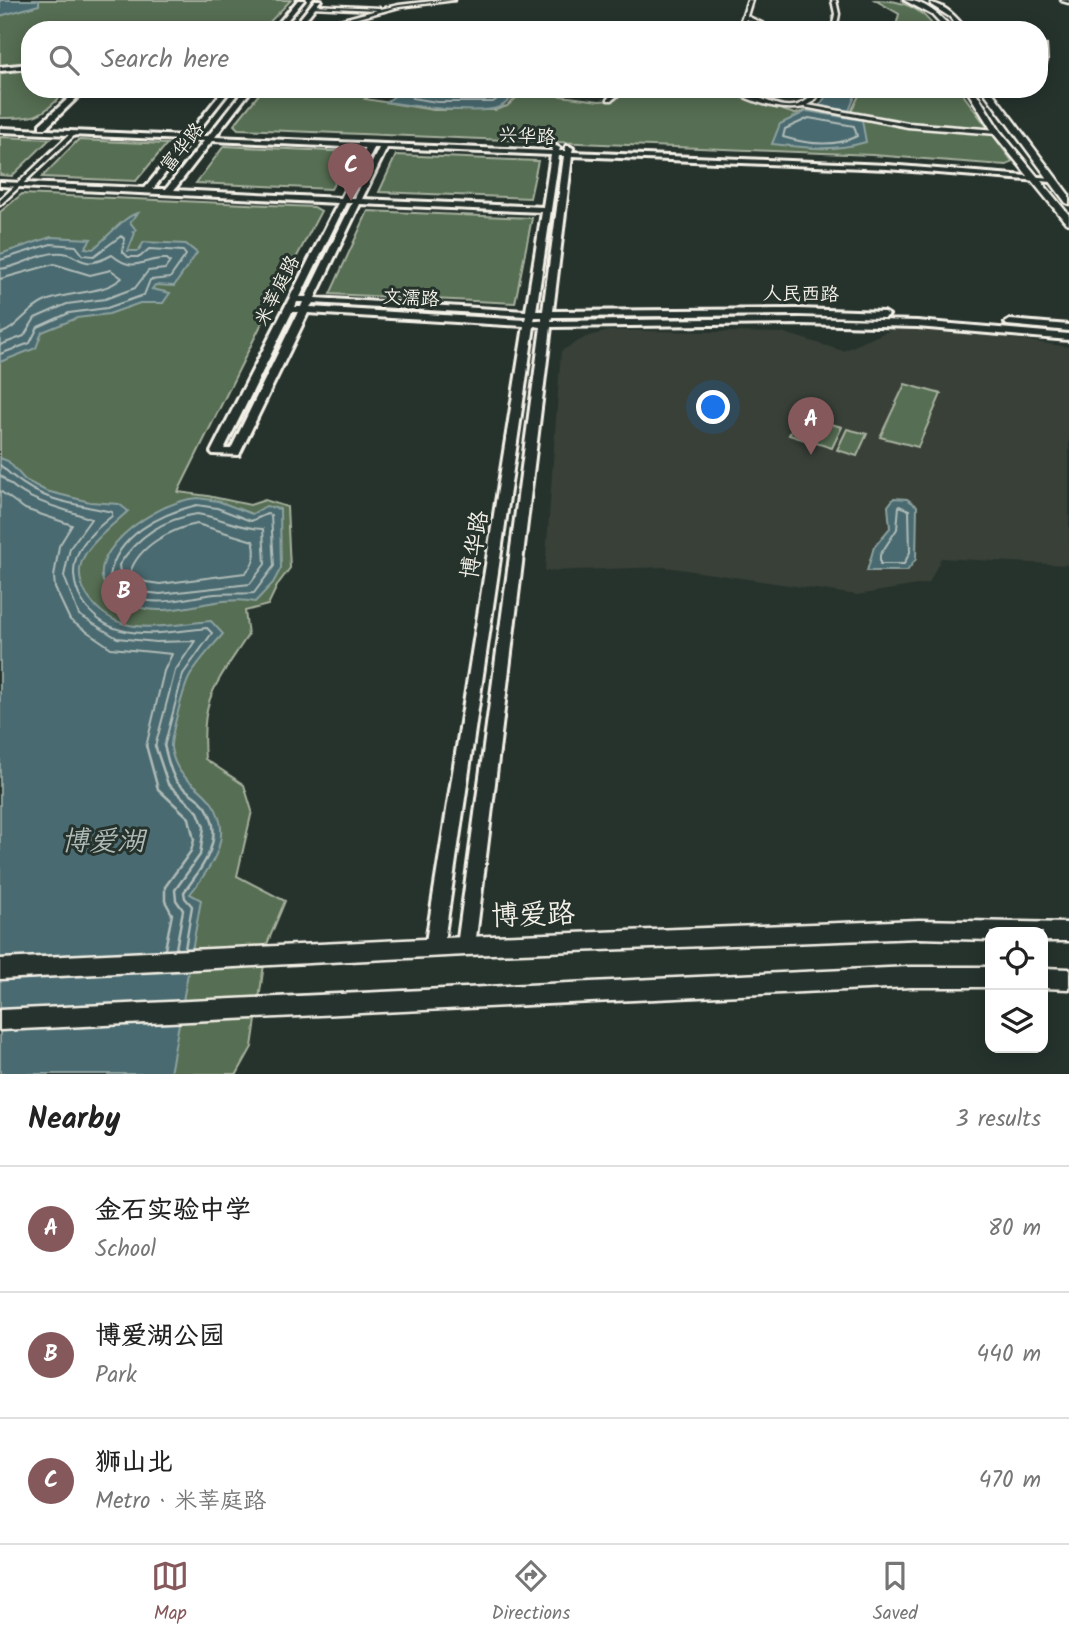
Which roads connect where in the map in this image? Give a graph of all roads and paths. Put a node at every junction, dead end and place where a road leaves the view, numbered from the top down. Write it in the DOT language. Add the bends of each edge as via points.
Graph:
graph roads {
  1 [pos="301,0"];
  2 [pos="453,0"];
  3 [pos="750,0"];
  4 [pos="834,0"];
  5 [pos="907,0"];
  6 [pos="922,0"];
  7 [pos="315,3"];
  8 [pos="390,9"];
  9 [pos="745,17"];
  10 [pos="284,21"];
  11 [pos="301,21"];
  12 [pos="342,21"];
  13 [pos="743,21"];
  14 [pos="754,21"];
  15 [pos="836,21"];
  16 [pos="941,21"];
  17 [pos="956,21"];
  18 [pos="21,67"];
  19 [pos="0,69"];
  20 [pos="73,98"];
  21 [pos="221,98"];
  22 [pos="242,98"];
  23 [pos="758,98"];
  24 [pos="816,98"];
  25 [pos="976,98"];
  26 [pos="993,98"];
  27 [pos="807,107"];
  28 [pos="0,124"];
  29 [pos="43,126"];
  30 [pos="0,130"];
  31 [pos="998,132"];
  32 [pos="74,133"];
  33 [pos="192,135"];
  34 [pos="214,136"];
  35 [pos="371,146"];
  36 [pos="384,146"];
  37 [pos="562,151"];
  38 [pos="1034,177"];
  39 [pos="1050,177"];
  40 [pos="0,184"];
  41 [pos="19,185"];
  42 [pos="134,190"];
  43 [pos="147,190"];
  44 [pos="168,191"];
  45 [pos="344,199"];
  46 [pos="358,200"];
  47 [pos="1069,201"];
  48 [pos="0,203"];
  49 [pos="547,209"];
  50 [pos="1069,221"];
  51 [pos="291,304"];
  52 [pos="307,305"];
  53 [pos="532,318"];
  54 [pos="546,319"];
  55 [pos="1069,328"];
  56 [pos="1069,337"];
  57 [pos="1069,932"];
  58 [pos="466,946"];
  59 [pos="434,948"];
  60 [pos="0,970"];
  61 [pos="985,977"];
  62 [pos="1048,978"];
  63 [pos="1069,979"];
  64 [pos="0,1020"];
  1 -- 10 [label="street"];
  2 -- 8 [label="street"];
  3 -- 9 [label="street"];
  4 -- 15 [label="street"];
  5 -- 16 [label="main road"];
  6 -- 17 [label="main road"];
  7 -- 8 [label="street"];
  7 -- 11 [label="street"];
  8 -- 12 [label="street"];
  9 -- 13 [label="street"];
  9 -- 14 [label="street"];
  18 -- 19 [label="street"];
  20 -- 29 [label="street"];
  21 -- 33 [label="street, 富华路"];
  22 -- 34 [label="street, 富华路"];
  23 -- 27 [label="street" via="795,110"];
  24 -- 27 [label="street"];
  25 -- 31 [label="main road"];
  26 -- 39 [label="main road"];
  27 -- 31 [label="street" via="908,125"];
  28 -- 29 [label="street, 兴华路"];
  29 -- 33 [label="street, 兴华路"];
  30 -- 32 [label="street, 兴华路"];
  31 -- 38 [label="main road"];
  32 -- 33 [label="street, 兴华路"];
  32 -- 41 [label="street"];
  33 -- 34 [label="street, 兴华路"];
  33 -- 43 [label="street, 富华路"];
  34 -- 35 [label="street, 兴华路"];
  34 -- 37 [label="street, 兴华路"];
  34 -- 44 [label="street, 富华路"];
  35 -- 36 [label="street, 兴华路"];
  35 -- 45 [label="street, 米莘庭路"];
  36 -- 37 [label="street, 兴华路"];
  36 -- 46 [label="street, 米莘庭路"];
  37 -- 38 [label="street, 兴华路"];
  37 -- 49 [label="street, 博华路"];
  37 -- 54 [label="street, 博华路"];
  38 -- 39 [label="street, 兴华路"];
  38 -- 50 [label="main road"];
  39 -- 47 [label="main road"];
  40 -- 41 [label="street"];
  41 -- 42 [label="street"];
  41 -- 48 [label="street"];
  42 -- 43 [label="street"];
  43 -- 44 [label="street"];
  44 -- 45 [label="street"];
  45 -- 46 [label="street"];
  45 -- 51 [label="street, 米莘庭路"];
  46 -- 49 [label="street"];
  46 -- 52 [label="street, 米莘庭路"];
  49 -- 53 [label="street, 博华路"];
  51 -- 52 [label="street, 文濡路"];
  51 -- 52 [label="street, 米莘庭路" via="217,452 235,453"];
  52 -- 53 [label="street, 文濡路"];
  53 -- 54 [label="street, 文濡路"];
  53 -- 59 [label="street, 博华路"];
  54 -- 55 [label="street, 人民西路" via="798,312"];
  54 -- 56 [label="street" via="917,324"];
  54 -- 58 [label="street, 博华路"];
  57 -- 58 [label="main road, 博爱路" via="919,929"];
  58 -- 59 [label="main road, 博爱路"];
  59 -- 60 [label="main road, 博爱路"];
  61 -- 64 [label="main road" via="910,976"];
  62 -- 63 [label="main road"];
}
